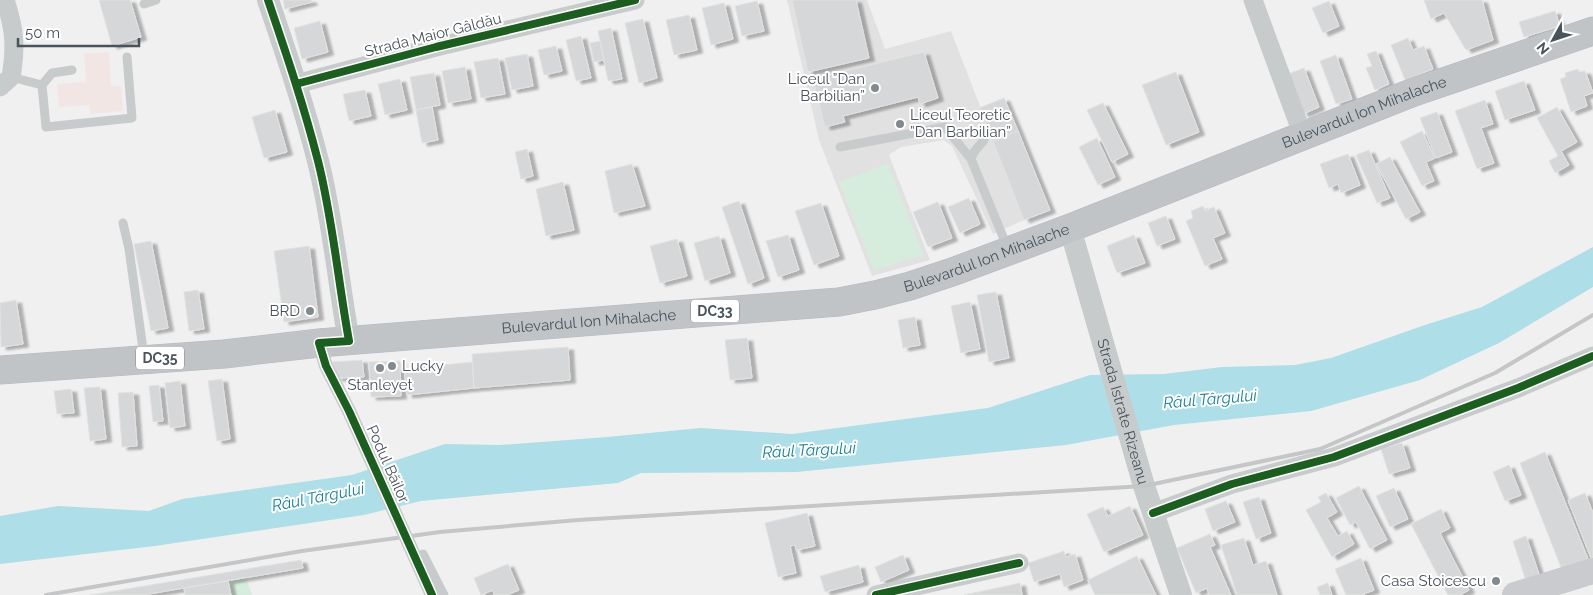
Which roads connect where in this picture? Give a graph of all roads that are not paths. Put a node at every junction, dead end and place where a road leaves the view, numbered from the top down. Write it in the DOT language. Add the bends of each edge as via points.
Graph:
graph roads {
  1 [pos="4,0"];
  2 [pos="156,0"];
  3 [pos="268,0"];
  4 [pos="635,0"];
  5 [pos="1253,0"];
  6 [pos="144,4"];
  7 [pos="1593,31"];
  8 [pos="127,57"];
  9 [pos="72,70"];
  10 [pos="6,82"];
  11 [pos="296,84"];
  12 [pos="42,85"];
  13 [pos="1303,136"];
  14 [pos="984,140"];
  15 [pos="840,148"];
  16 [pos="971,159"];
  17 [pos="123,223"];
  18 [pos="1070,228"];
  19 [pos="1009,251"];
  20 [pos="348,341"];
  21 [pos="319,343"];
  22 [pos="1593,356"];
  23 [pos="145,359"];
  24 [pos="0,370"];
  25 [pos="1153,513"];
  26 [pos="423,554"];
  27 [pos="1019,563"];
  28 [pos="1593,571"];
  29 [pos="432,595"];
  30 [pos="444,595"];
  31 [pos="876,595"];
  32 [pos="1181,595"];
  33 [pos="1515,595"];
  1 -- 10 [label="street" via="12,22 15,52"];
  2 -- 6 [label="lane"];
  3 -- 11 [label="street"];
  4 -- 11 [label="street, Strada Maior Gâldău"];
  5 -- 13 [label="street"];
  7 -- 13 [label="highway, Bulevardul Ion Mihalache" via="1414,92"];
  8 -- 12 [label="lane" via="132,118 46,127"];
  9 -- 12 [label="lane" via="52,73"];
  10 -- 12 [label="lane"];
  11 -- 20 [label="street" via="318,162"];
  13 -- 18 [label="highway, Bulevardul Ion Mihalache"];
  14 -- 16 [label="lane"];
  15 -- 16 [label="lane" via="945,127"];
  16 -- 19 [label="lane"];
  17 -- 23 [label="lane" via="130,249"];
  18 -- 19 [label="highway, Bulevardul Ion Mihalache / DC33"];
  18 -- 25 [label="street, Strada Istrate Rizeanu"];
  19 -- 20 [label="highway, Bulevardul Ion Mihalache / DC33" via="910,286 839,302"];
  20 -- 21 [label="highway, Bulevardul Ion Mihalache"];
  21 -- 23 [label="highway, DC35"];
  21 -- 29 [label="street, Podul Băilor, bridge" via="326,366"];
  22 -- 25 [label="street" via="1518,388 1334,456 1232,484"];
  23 -- 24 [label="highway, DC35"];
  25 -- 32 [label="street, Strada Istrate Rizeanu"];
  26 -- 30 [label="lane"];
  27 -- 31 [label="street"];
  28 -- 33 [label="main road" via="1568,584"];
}
